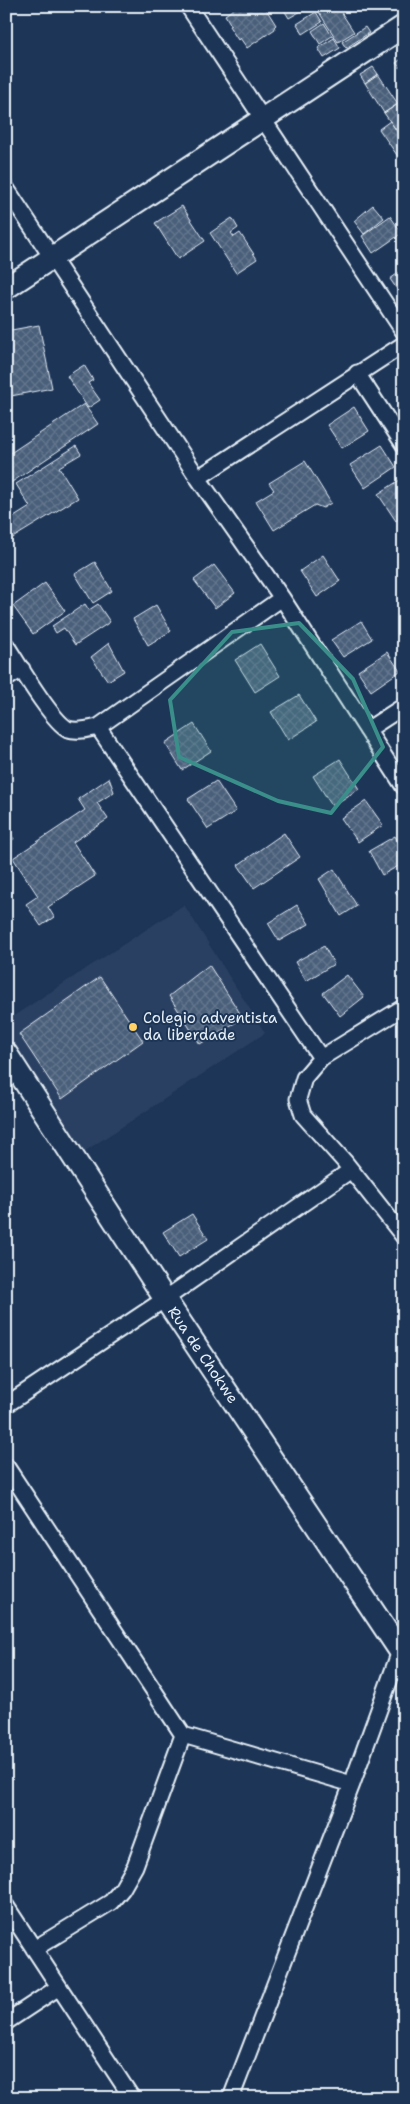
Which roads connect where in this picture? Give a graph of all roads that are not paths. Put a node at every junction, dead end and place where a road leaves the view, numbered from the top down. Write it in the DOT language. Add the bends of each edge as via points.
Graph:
graph roads {
  1 [pos="188,6"];
  2 [pos="404,26"];
  3 [pos="262,120"];
  4 [pos="6,188"];
  5 [pos="52,258"];
  6 [pos="6,288"];
  7 [pos="404,332"];
  8 [pos="404,344"];
  9 [pos="357,373"];
  10 [pos="404,445"];
  11 [pos="198,478"];
  12 [pos="282,598"];
  13 [pos="6,645"];
  14 [pos="22,669"];
  15 [pos="6,679"];
  16 [pos="404,706"];
  17 [pos="98,727"];
  18 [pos="367,730"];
  19 [pos="404,787"];
  20 [pos="404,1007"];
  21 [pos="6,1054"];
  22 [pos="321,1058"];
  23 [pos="351,1170"];
  24 [pos="404,1238"];
  25 [pos="165,1299"];
  26 [pos="6,1405"];
  27 [pos="6,1466"];
  28 [pos="403,1649"];
  29 [pos="183,1735"];
  30 [pos="352,1784"];
  31 [pos="6,1906"];
  32 [pos="34,1948"];
  33 [pos="59,1987"];
  34 [pos="6,2022"];
  35 [pos="132,2098"];
  36 [pos="231,2098"];
  1 -- 3 [label="street"];
  2 -- 3 [label="street"];
  3 -- 5 [label="street"];
  3 -- 7 [label="street"];
  4 -- 5 [label="street"];
  5 -- 6 [label="street"];
  5 -- 11 [label="street"];
  8 -- 9 [label="street"];
  9 -- 10 [label="street"];
  9 -- 11 [label="street"];
  11 -- 12 [label="street"];
  12 -- 17 [label="street"];
  12 -- 18 [label="street"];
  13 -- 14 [label="street"];
  14 -- 15 [label="street"];
  14 -- 17 [label="street" via="62,726 70,730"];
  16 -- 18 [label="street"];
  17 -- 22 [label="street"];
  18 -- 19 [label="street"];
  20 -- 22 [label="street"];
  21 -- 25 [label="street, Rua de Chokwe"];
  22 -- 23 [label="street" via="304,1078 298,1099 303,1115"];
  23 -- 24 [label="street"];
  23 -- 25 [label="street"];
  25 -- 26 [label="street"];
  25 -- 28 [label="street, Rua de Chokwe"];
  27 -- 29 [label="street"];
  28 -- 30 [label="street"];
  29 -- 30 [label="street"];
  29 -- 32 [label="street" via="135,1866 122,1889 111,1902"];
  30 -- 36 [label="street"];
  31 -- 32 [label="street"];
  32 -- 33 [label="street"];
  33 -- 34 [label="street"];
  33 -- 35 [label="street"];
}
